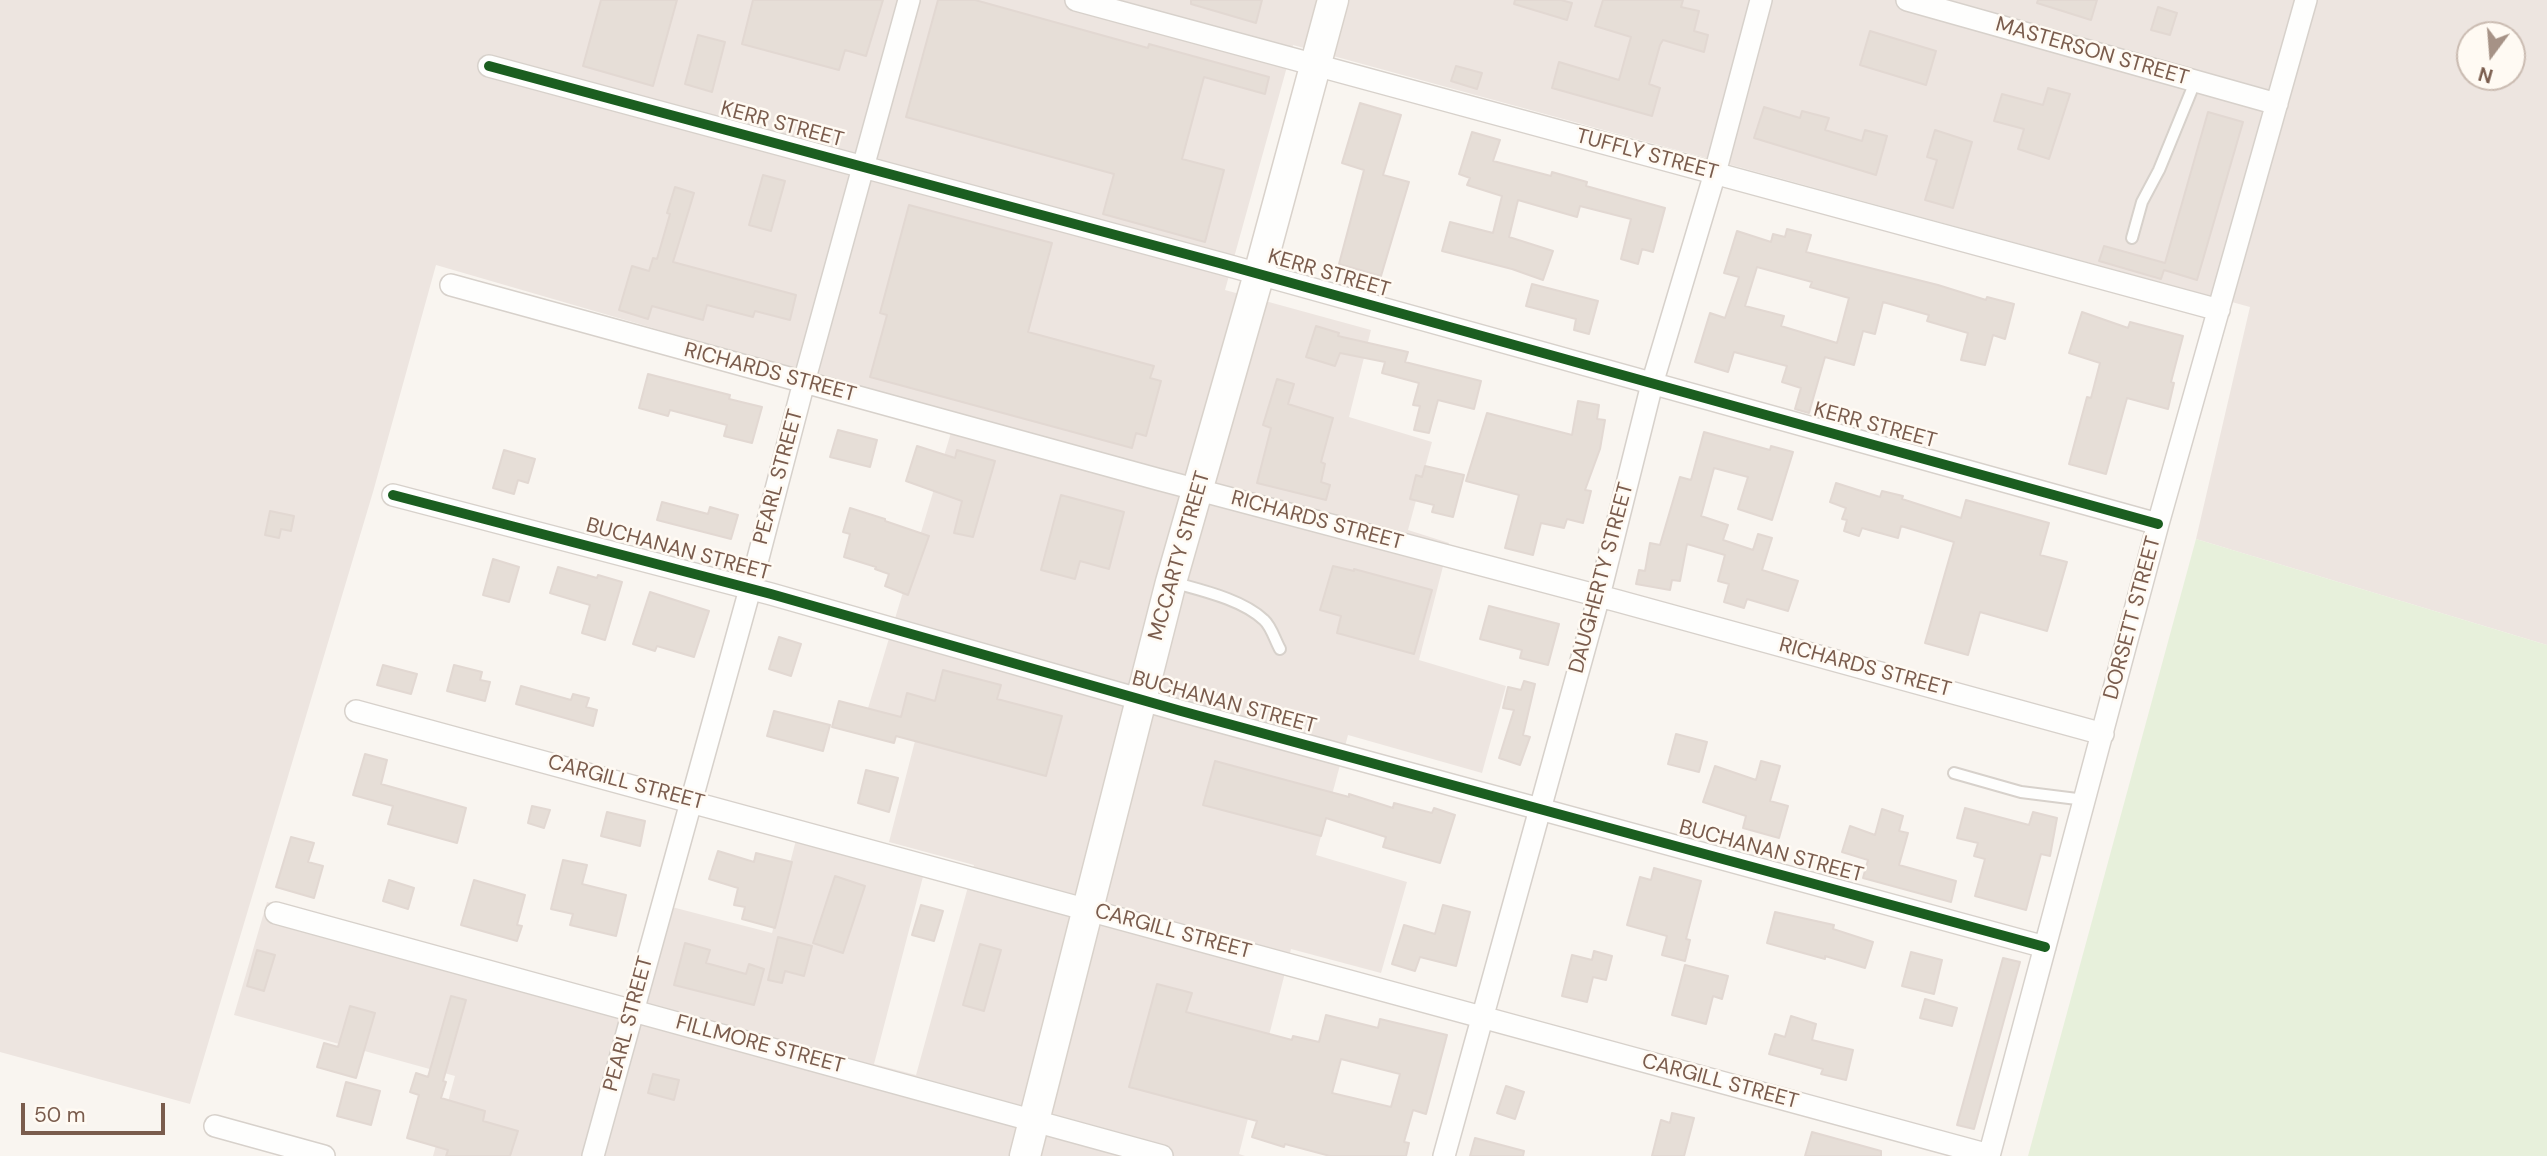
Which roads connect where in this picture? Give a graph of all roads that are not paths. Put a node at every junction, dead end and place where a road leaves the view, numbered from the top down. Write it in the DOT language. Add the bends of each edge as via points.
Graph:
graph roads {
  1 [pos="909,0"];
  2 [pos="1076,0"];
  3 [pos="1333,0"];
  4 [pos="1761,0"];
  5 [pos="1907,0"];
  6 [pos="2306,0"];
  7 [pos="1316,65"];
  8 [pos="489,66"];
  9 [pos="2195,82"];
  10 [pos="2277,104"];
  11 [pos="862,166"];
  12 [pos="1715,173"];
  13 [pos="2132,237"];
  14 [pos="1259,274"];
  15 [pos="451,285"];
  16 [pos="2219,310"];
  17 [pos="804,382"];
  18 [pos="1652,384"];
  19 [pos="1198,490"];
  20 [pos="393,495"];
  21 [pos="2158,524"];
  22 [pos="1171,582"];
  23 [pos="750,589"];
  24 [pos="1599,596"];
  25 [pos="1280,649"];
  26 [pos="1141,700"];
  27 [pos="356,711"];
  28 [pos="2103,734"];
  29 [pos="1954,773"];
  30 [pos="2085,800"];
  31 [pos="692,801"];
  32 [pos="1539,808"];
  33 [pos="1088,908"];
  34 [pos="276,913"];
  35 [pos="2045,947"];
  36 [pos="632,1010"];
  37 [pos="1483,1017"];
  38 [pos="1034,1120"];
  39 [pos="215,1126"];
  40 [pos="324,1156"];
  41 [pos="593,1156"];
  42 [pos="1025,1156"];
  43 [pos="1162,1156"];
  44 [pos="1444,1156"];
  45 [pos="1989,1156"];
  1 -- 11 [label="street, PEARL STREET"];
  2 -- 7 [label="street, TUFFLY STREET"];
  3 -- 7 [label="main road, MCCARTY STREET"];
  4 -- 12 [label="street, DAUGHERTY STREET"];
  5 -- 9 [label="street, MASTERSON STREET"];
  6 -- 10 [label="street, DORSETT STREET"];
  7 -- 12 [label="street, TUFFLY STREET"];
  7 -- 14 [label="main road, MCCARTY STREET"];
  8 -- 11 [label="street, KERR STREET"];
  9 -- 10 [label="street, MASTERSON STREET"];
  9 -- 13 [label="lane" via="2142,202"];
  10 -- 16 [label="street, DORSETT STREET"];
  11 -- 14 [label="street, KERR STREET"];
  11 -- 17 [label="street, PEARL STREET"];
  12 -- 16 [label="street, TUFFLY STREET"];
  12 -- 18 [label="street, DAUGHERTY STREET"];
  14 -- 18 [label="street, KERR STREET"];
  14 -- 19 [label="main road, MCCARTY STREET"];
  15 -- 17 [label="street, RICHARDS STREET"];
  16 -- 21 [label="street, DORSETT STREET"];
  17 -- 19 [label="street, RICHARDS STREET"];
  17 -- 23 [label="street, PEARL STREET"];
  18 -- 21 [label="street, KERR STREET"];
  18 -- 24 [label="street, DAUGHERTY STREET"];
  19 -- 22 [label="main road, MCCARTY STREET"];
  19 -- 24 [label="street, RICHARDS STREET"];
  20 -- 23 [label="street, BUCHANAN STREET"];
  21 -- 28 [label="street, DORSETT STREET"];
  22 -- 25 [label="lane" via="1214,593 1253,612 1266,621"];
  22 -- 26 [label="main road, MCCARTY STREET"];
  23 -- 26 [label="street, BUCHANAN STREET"];
  23 -- 31 [label="street, PEARL STREET"];
  24 -- 28 [label="street, RICHARDS STREET"];
  24 -- 32 [label="street, DAUGHERTY STREET"];
  26 -- 32 [label="street, BUCHANAN STREET"];
  26 -- 33 [label="main road, MCCARTY STREET"];
  27 -- 31 [label="street, CARGILL STREET"];
  28 -- 30 [label="street, DORSETT STREET"];
  29 -- 30 [label="lane" via="2021,792"];
  30 -- 35 [label="street, DORSETT STREET"];
  31 -- 33 [label="street, CARGILL STREET"];
  31 -- 36 [label="street, PEARL STREET"];
  32 -- 35 [label="street, BUCHANAN STREET"];
  32 -- 37 [label="street, DAUGHERTY STREET"];
  33 -- 37 [label="street, CARGILL STREET"];
  33 -- 38 [label="main road, MCCARTY STREET"];
  34 -- 36 [label="street, FILLMORE STREET"];
  35 -- 45 [label="street, DORSETT STREET"];
  36 -- 38 [label="street, FILLMORE STREET"];
  36 -- 41 [label="street, PEARL STREET"];
  37 -- 44 [label="street, DAUGHERTY STREET"];
  37 -- 45 [label="street, CARGILL STREET"];
  38 -- 42 [label="main road, MCCARTY STREET"];
  38 -- 43 [label="street, FILLMORE STREET"];
  39 -- 40 [label="street"];
}
